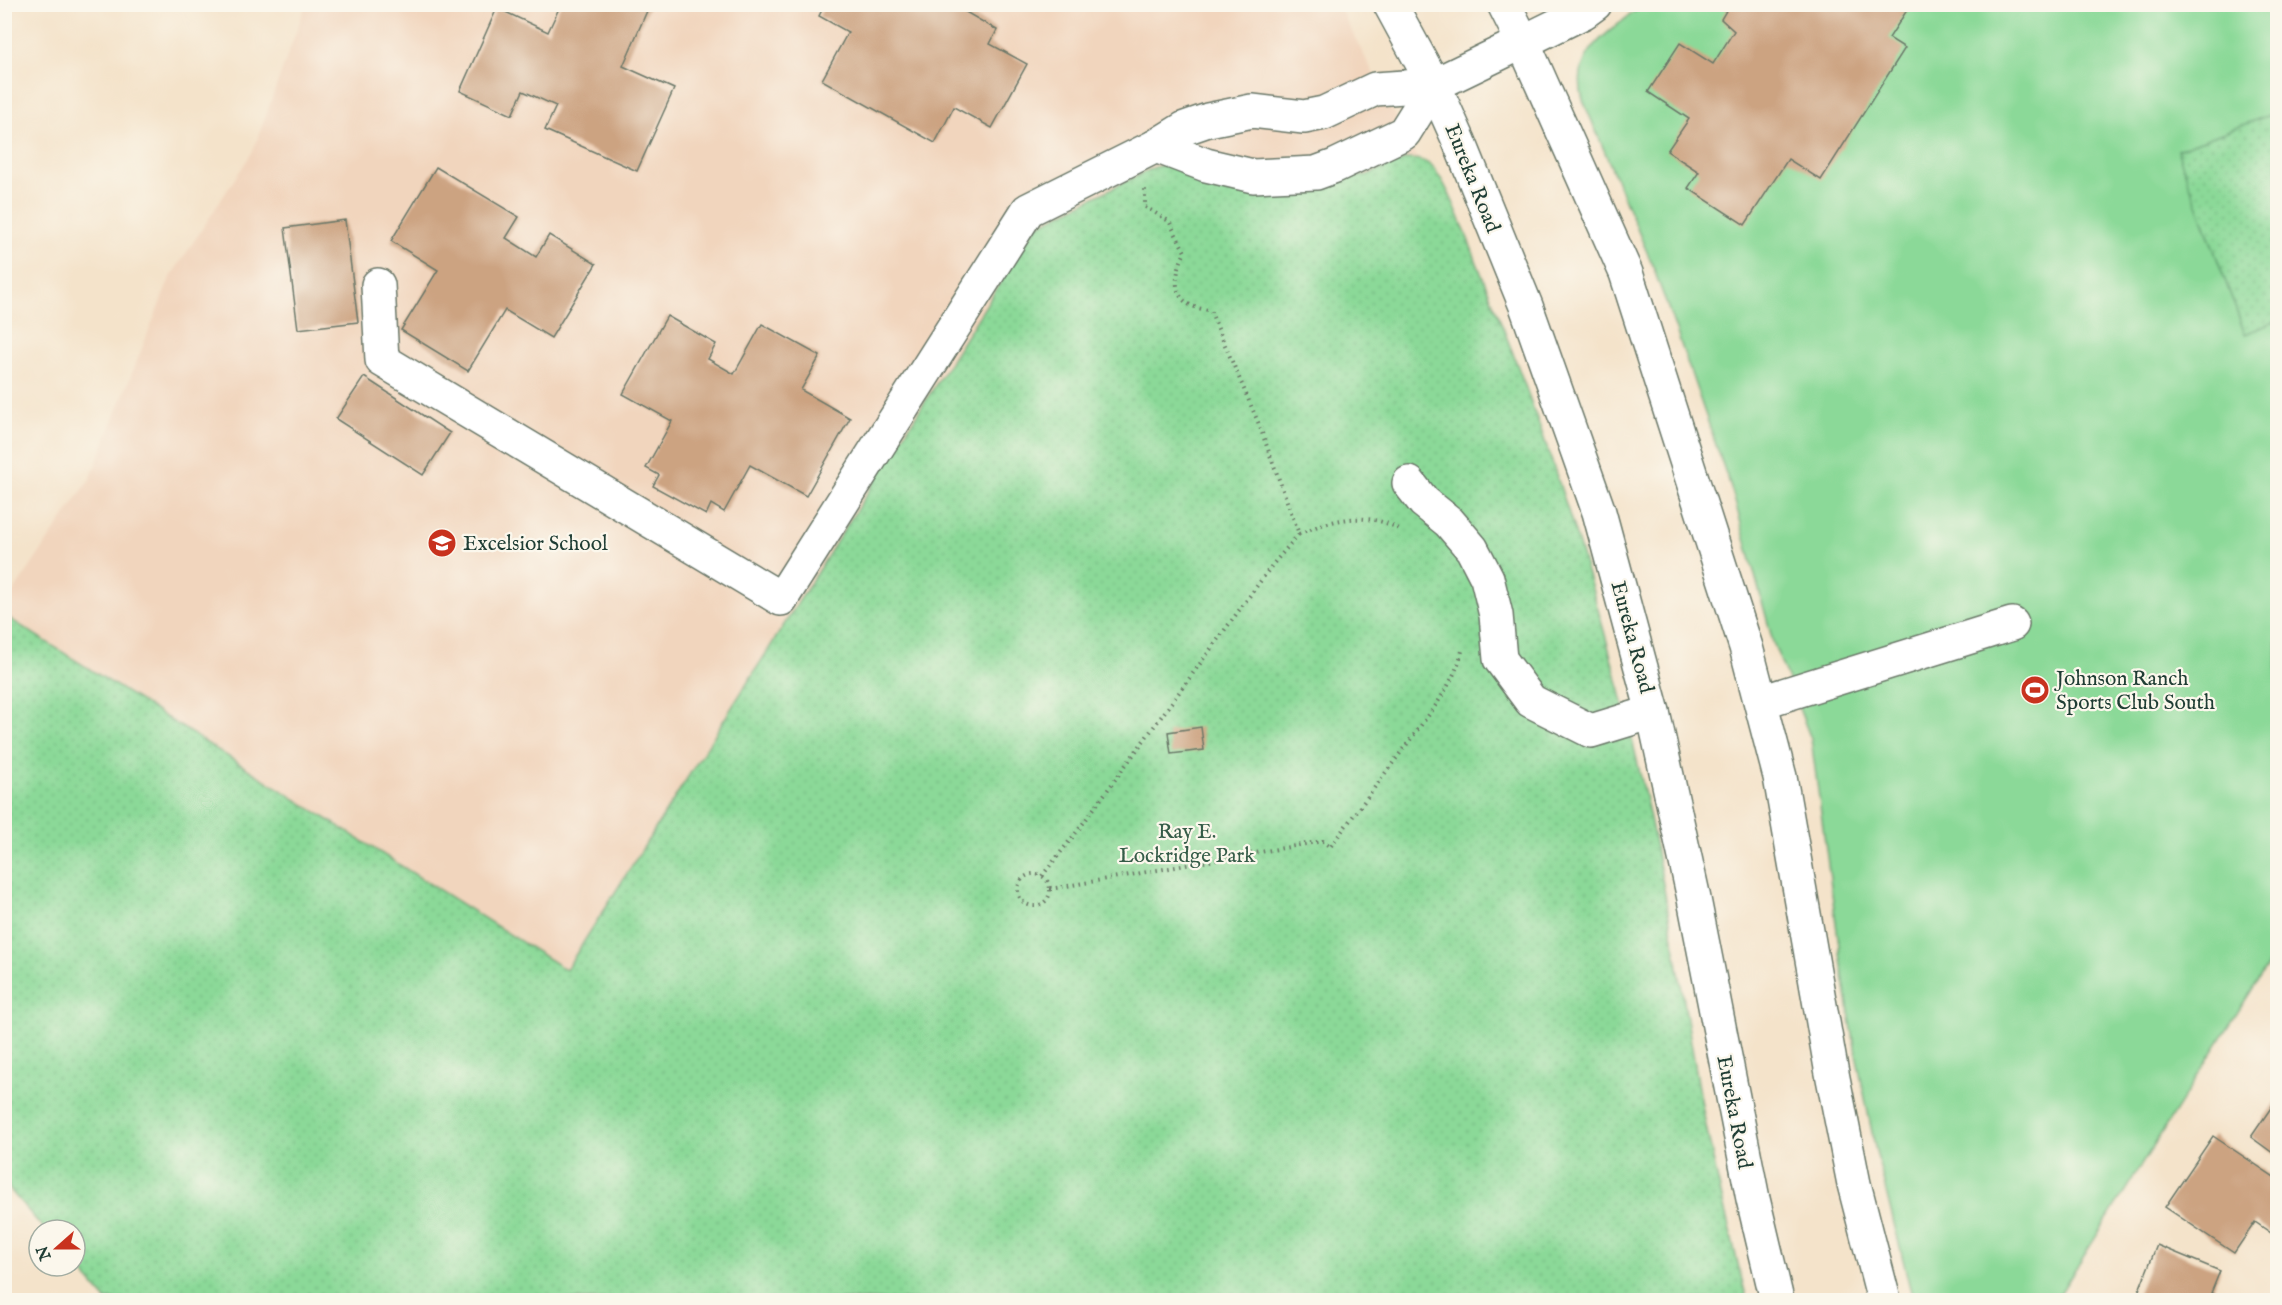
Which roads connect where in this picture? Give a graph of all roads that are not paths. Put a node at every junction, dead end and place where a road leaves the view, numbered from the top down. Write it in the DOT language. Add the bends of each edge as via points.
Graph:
graph roads {
  1 [pos="1390,4"];
  2 [pos="1504,4"];
  3 [pos="1595,4"];
  4 [pos="1523,42"];
  5 [pos="1434,85"];
  6 [pos="1156,146"];
  7 [pos="378,285"];
  8 [pos="1409,483"];
  9 [pos="2012,624"];
  10 [pos="1761,702"];
  11 [pos="1653,712"];
  12 [pos="1881,1295"];
  13 [pos="1777,1300"];
  1 -- 5 [label="main road, Eureka Road"];
  2 -- 4 [label="main road"];
  3 -- 4 [label="main road"];
  4 -- 5 [label="main road"];
  4 -- 10 [label="main road" via="1626,273"];
  5 -- 6 [label="main road" via="1376,89 1324,113 1304,117 1252,111 1227,115 1185,128"];
  5 -- 6 [label="main road" via="1404,133 1316,173 1253,176 1206,165"];
  5 -- 11 [label="main road, Eureka Road" via="1526,306 1595,501"];
  6 -- 7 [label="main road" via="1028,210 781,599 382,360"];
  8 -- 11 [label="main road" via="1472,549 1487,578 1500,658 1531,701 1591,731"];
  9 -- 10 [label="main road"];
  10 -- 12 [label="main road" via="1780,777 1854,1184"];
  11 -- 13 [label="main road, Eureka Road" via="1750,1187"];
}
